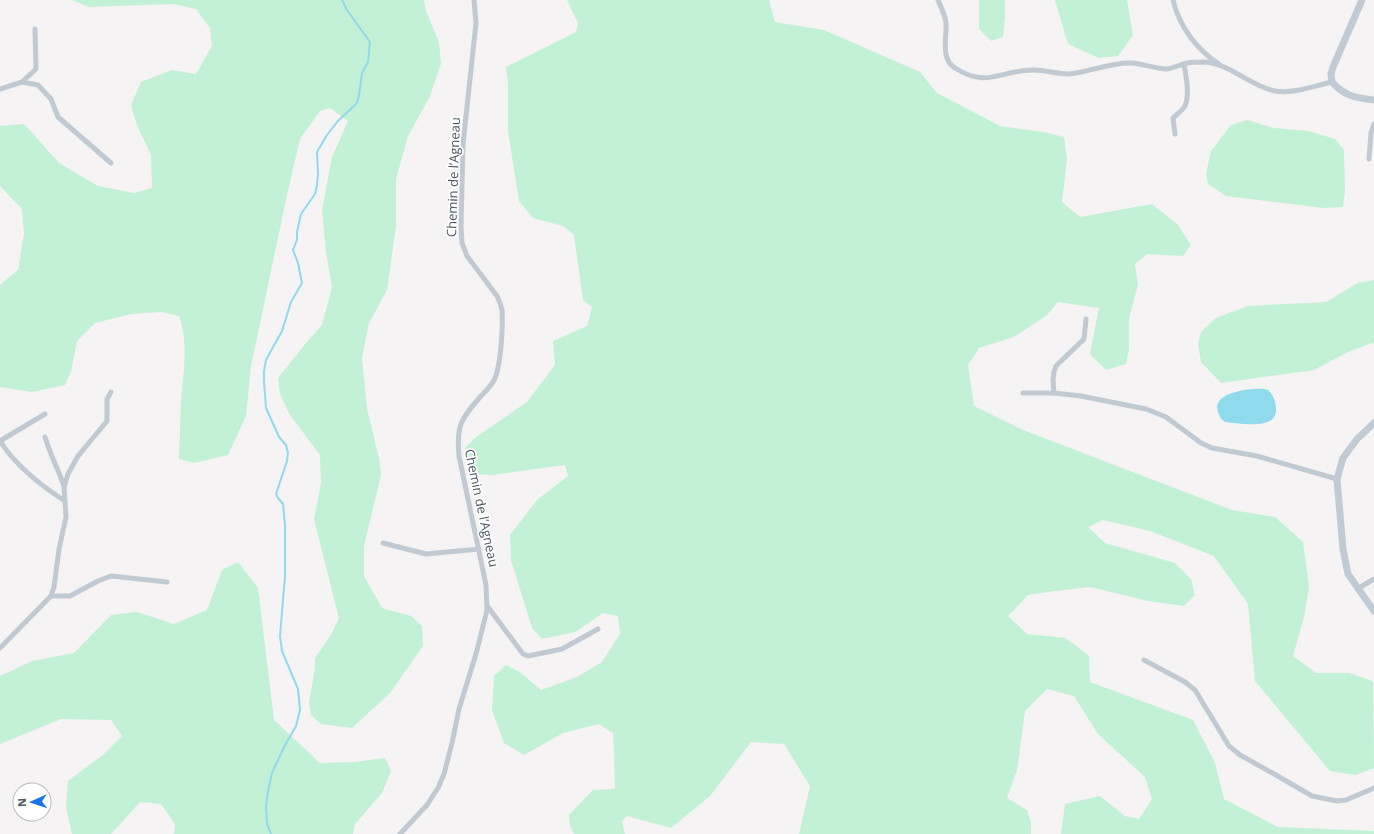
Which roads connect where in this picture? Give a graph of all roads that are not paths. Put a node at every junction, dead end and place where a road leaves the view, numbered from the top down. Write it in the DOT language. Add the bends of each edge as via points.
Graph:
graph roads {
  1 [pos="474,0"];
  2 [pos="938,0"];
  3 [pos="1173,0"];
  4 [pos="1362,0"];
  5 [pos="35,29"];
  6 [pos="1184,64"];
  7 [pos="1221,66"];
  8 [pos="22,82"];
  9 [pos="1332,82"];
  10 [pos="0,88"];
  11 [pos="1374,100"];
  12 [pos="1374,124"];
  13 [pos="1175,134"];
  14 [pos="1369,159"];
  15 [pos="111,164"];
  16 [pos="1086,319"];
  17 [pos="111,392"];
  18 [pos="1023,393"];
  19 [pos="1054,393"];
  20 [pos="45,414"];
  21 [pos="1374,423"];
  22 [pos="45,437"];
  23 [pos="0,441"];
  24 [pos="1337,478"];
  25 [pos="64,487"];
  26 [pos="65,501"];
  27 [pos="383,543"];
  28 [pos="479,549"];
  29 [pos="1374,579"];
  30 [pos="166,582"];
  31 [pos="1357,589"];
  32 [pos="51,596"];
  33 [pos="488,607"];
  34 [pos="1374,611"];
  35 [pos="598,629"];
  36 [pos="0,648"];
  37 [pos="1144,660"];
  38 [pos="1374,788"];
  39 [pos="400,834"];
  1 -- 28 [label="street, Chemin de l’Agneau" via="476,23 463,144 462,243 467,256 497,296 502,316 498,371 493,383 465,414 458,437 459,456"];
  2 -- 6 [label="street" via="946,23 945,52 948,61 958,70 981,79 1032,70 1069,74 1132,63 1161,69"];
  3 -- 7 [label="street" via="1190,37 1209,58"];
  4 -- 9 [label="main road" via="1333,67"];
  5 -- 8 [label="street" via="36,69"];
  6 -- 7 [label="street" via="1205,62"];
  6 -- 13 [label="street" via="1186,100 1182,110 1173,118"];
  7 -- 9 [label="street" via="1277,91 1291,92"];
  8 -- 10 [label="street"];
  8 -- 15 [label="street" via="38,85 51,99 58,117"];
  9 -- 11 [label="main road" via="1348,95"];
  12 -- 14 [label="street"];
  16 -- 19 [label="street" via="1086,336 1053,371"];
  17 -- 25 [label="street" via="107,399 107,420 78,456"];
  18 -- 19 [label="street"];
  19 -- 24 [label="street" via="1095,398 1146,409 1166,417 1201,443 1212,448 1257,456"];
  20 -- 23 [label="street"];
  21 -- 24 [label="main road" via="1357,439 1343,458"];
  22 -- 25 [label="street"];
  23 -- 26 [label="street" via="32,477"];
  24 -- 31 [label="main road" via="1342,549 1348,574"];
  25 -- 26 [label="street"];
  26 -- 32 [label="street" via="66,517"];
  27 -- 28 [label="street" via="426,554"];
  28 -- 33 [label="street, Chemin de l’Agneau"];
  29 -- 31 [label="street"];
  30 -- 32 [label="street" via="111,576 70,596"];
  31 -- 34 [label="main road"];
  32 -- 36 [label="street"];
  33 -- 35 [label="street" via="523,654 528,656 562,649"];
  33 -- 39 [label="street, Chemin de l’Agneau" via="459,709 444,774 427,805"];
  37 -- 38 [label="street" via="1195,690 1229,746 1240,756 1312,796 1337,801 1346,800"];
}
